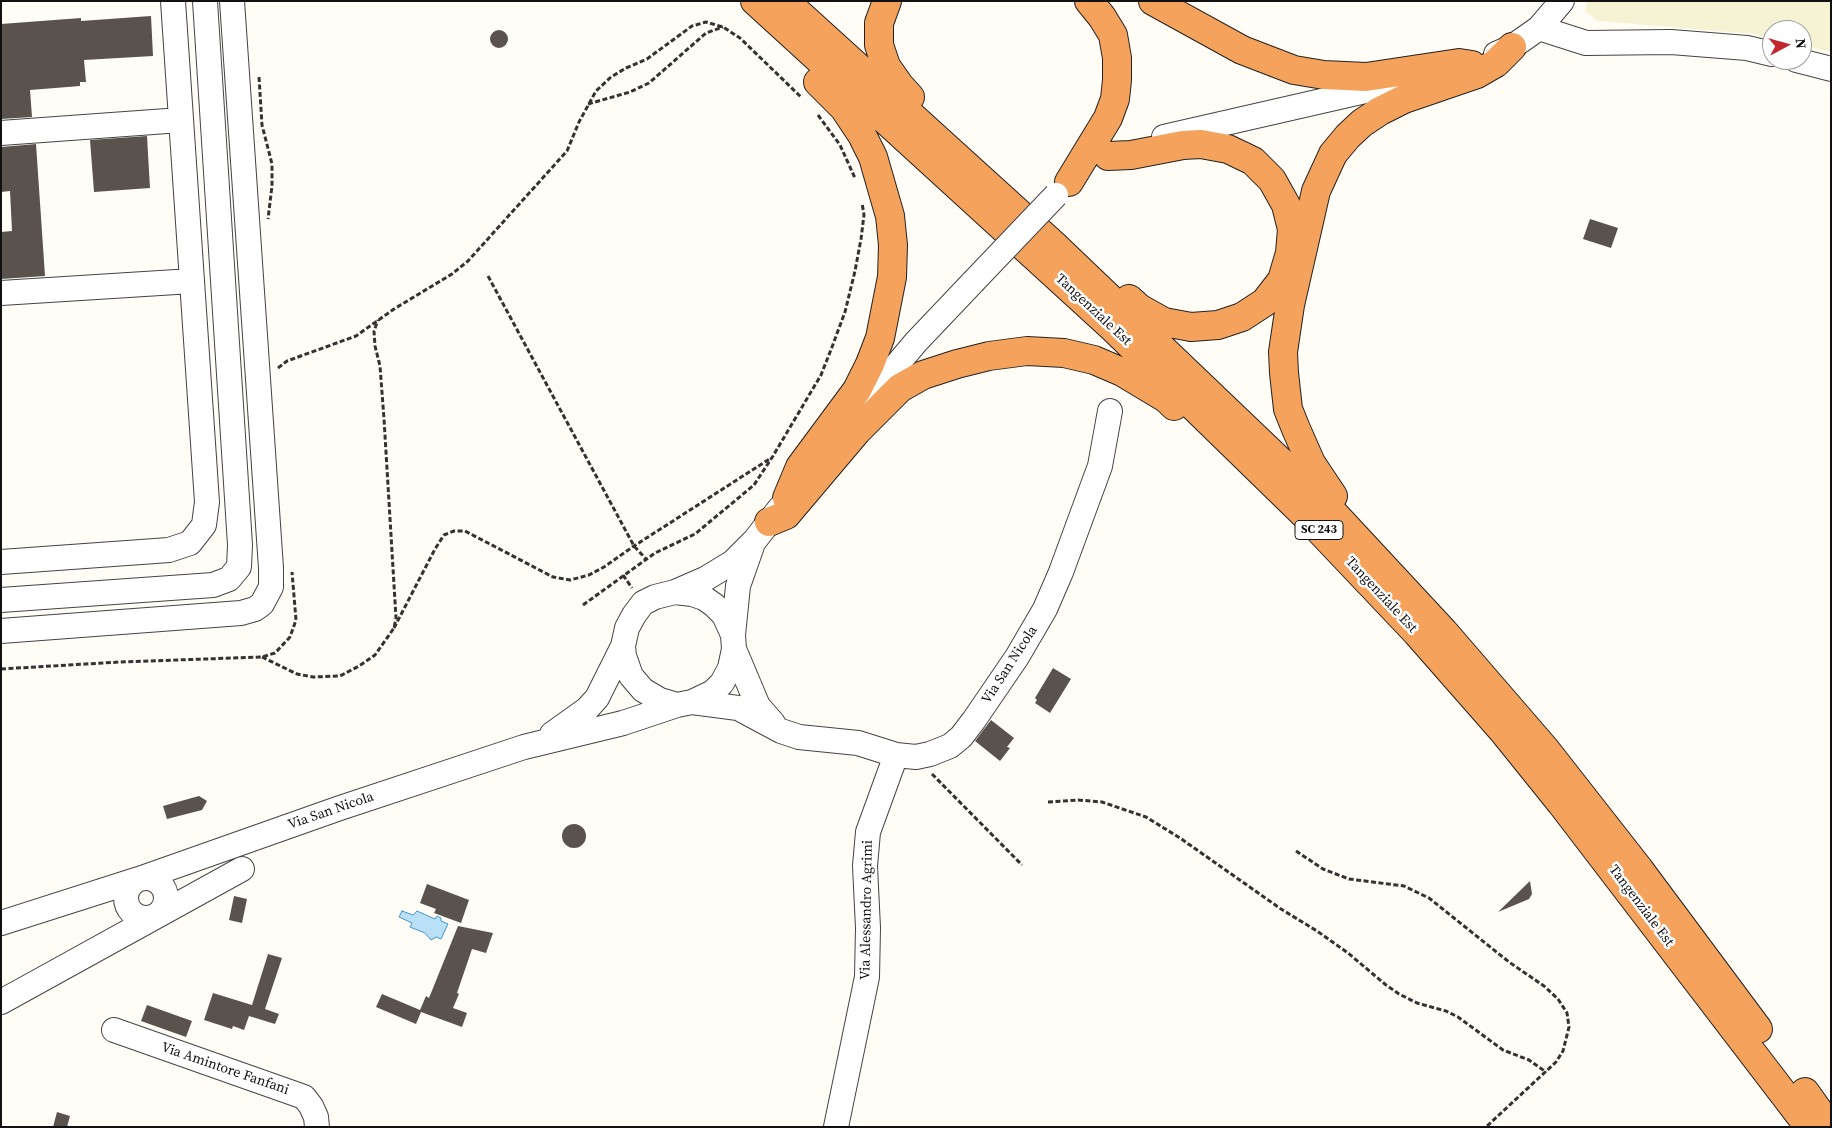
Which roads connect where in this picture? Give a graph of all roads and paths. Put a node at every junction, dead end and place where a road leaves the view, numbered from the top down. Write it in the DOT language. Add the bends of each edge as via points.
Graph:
graph roads {
  1 [pos="173,1"];
  2 [pos="205,1"];
  3 [pos="232,1"];
  4 [pos="742,1"];
  5 [pos="756,1"];
  6 [pos="785,1"];
  7 [pos="887,1"];
  8 [pos="1089,1"];
  9 [pos="1152,1"];
  10 [pos="1562,1"];
  11 [pos="723,27"];
  12 [pos="1539,28"];
  13 [pos="1512,48"];
  14 [pos="1762,52"];
  15 [pos="1812,64"];
  16 [pos="1472,65"];
  17 [pos="1831,69"];
  18 [pos="805,101"];
  19 [pos="588,104"];
  20 [pos="817,114"];
  21 [pos="181,120"];
  22 [pos="1,132"];
  23 [pos="1108,156"];
  24 [pos="858,187"];
  25 [pos="1063,188"];
  26 [pos="994,192"];
  27 [pos="862,202"];
  28 [pos="1054,245"];
  29 [pos="488,276"];
  30 [pos="192,281"];
  31 [pos="1,293"];
  32 [pos="379,320"];
  33 [pos="278,368"];
  34 [pos="1110,411"];
  35 [pos="773,456"];
  36 [pos="787,498"];
  37 [pos="1306,516"];
  38 [pos="762,531"];
  39 [pos="634,546"];
  40 [pos="646,559"];
  41 [pos="1,562"];
  42 [pos="674,592"];
  43 [pos="1408,594"];
  44 [pos="1,600"];
  45 [pos="583,605"];
  46 [pos="394,628"];
  47 [pos="1,631"];
  48 [pos="734,642"];
  49 [pos="623,646"];
  50 [pos="262,657"];
  51 [pos="685,703"];
  52 [pos="782,731"];
  53 [pos="524,747"];
  54 [pos="906,756"];
  55 [pos="1048,802"];
  56 [pos="1296,850"];
  57 [pos="1022,865"];
  58 [pos="242,868"];
  59 [pos="139,879"];
  60 [pos="157,916"];
  61 [pos="1,923"];
  62 [pos="1,1002"];
  63 [pos="114,1030"];
  64 [pos="1546,1072"];
  65 [pos="317,1127"];
  66 [pos="836,1127"];
  67 [pos="1486,1127"];
  68 [pos="1809,1127"];
  69 [pos="1830,1127"];
  1 -- 21 [label="street"];
  2 -- 44 [label="street" via="239,567 230,579 213,585"];
  3 -- 47 [label="street" via="271,587 262,604 241,613"];
  4 -- 36 [label="highway" via="844,108 862,135 874,157 890,216 893,245 888,307 870,364 856,390 800,467"];
  5 -- 37 [label="highway, Tangenziale Est / SC 243" via="1114,329"];
  6 -- 26 [label="highway, Tangenziale Est / SC 243"];
  7 -- 26 [label="highway" via="880,23 879,45 886,66 900,86 980,170"];
  8 -- 25 [label="highway" via="1113,35 1117,58 1115,99 1108,118"];
  9 -- 16 [label="highway" via="1242,50 1294,70 1366,77"];
  10 -- 12 [label="street"];
  11 -- 18 [label="path" via="740,38"];
  11 -- 19 [label="path" via="706,33 649,83"];
  11 -- 19 [label="path" via="706,22 692,26 647,59 611,77"];
  12 -- 13 [label="street"];
  12 -- 14 [label="street" via="1586,44 1671,42"];
  13 -- 16 [label="street"];
  13 -- 43 [label="highway" via="1478,74 1404,99 1380,111 1348,136 1333,154 1316,191 1290,305 1283,352 1284,373 1288,409 1296,429 1322,482 1400,576"];
  15 -- 17 [label="street"];
  16 -- 23 [label="street" via="1157,139"];
  19 -- 32 [label="path" via="567,151 468,261"];
  20 -- 24 [label="path" via="840,145"];
  21 -- 22 [label="street"];
  21 -- 30 [label="street"];
  23 -- 25 [label="street"];
  23 -- 28 [label="highway" via="1201,144 1228,149 1252,161 1272,180 1286,205 1292,229 1290,253 1282,280 1265,302 1242,317 1218,325 1191,327 1164,322 1139,308 1069,252"];
  25 -- 36 [label="street, bridge" via="916,342"];
  26 -- 28 [label="highway, Tangenziale Est / SC 243"];
  27 -- 35 [label="path" via="861,239 845,312 820,374"];
  28 -- 43 [label="highway, Tangenziale Est / SC 243" via="1325,504"];
  29 -- 39 [label="path"];
  30 -- 31 [label="street"];
  30 -- 41 [label="street" via="207,502 204,525 190,543 169,550"];
  32 -- 33 [label="path" via="356,336 287,361"];
  32 -- 46 [label="path" via="374,331 384,419"];
  34 -- 54 [label="street, Via San Nicola" via="1100,466 1061,572 1018,657 961,738 930,754"];
  35 -- 39 [label="path"];
  35 -- 40 [label="path" via="754,485 695,534"];
  36 -- 38 [label="street"];
  37 -- 38 [label="highway" via="1260,486 1167,399 1141,383 1094,360 1064,353 1027,351 958,364 923,375 900,388 857,431 786,515"];
  37 -- 68 [label="highway, Tangenziale Est / SC 243" via="1417,633 1503,731"];
  38 -- 42 [label="street" via="722,570"];
  38 -- 48 [label="street" via="738,586"];
  39 -- 40 [label="path"];
  39 -- 46 [label="path" via="589,575 570,580 553,577 465,531 444,535"];
  40 -- 45 [label="path"];
  42 -- 48 [label="street, Via San Nicola" via="692,594 714,604 724,615"];
  42 -- 49 [label="street, Via San Nicola" via="643,603 627,628"];
  43 -- 69 [label="highway, Tangenziale Est / SC 243" via="1545,749 1639,868"];
  46 -- 50 [label="path" via="375,655 340,676 297,674"];
  48 -- 51 [label="street, Via San Nicola" via="730,668 722,682 713,692"];
  48 -- 52 [label="street, Via San Nicola" via="758,706"];
  49 -- 51 [label="street, Via San Nicola" via="631,676 643,690 660,700"];
  49 -- 53 [label="street, Via San Nicola" via="604,685 587,709 556,732"];
  51 -- 52 [label="street, Via San Nicola" via="738,708"];
  51 -- 53 [label="street, Via San Nicola" via="623,723"];
  52 -- 54 [label="street, Via San Nicola" via="858,743"];
  53 -- 59 [label="street, Via San Nicola"];
  54 -- 57 [label="path"];
  54 -- 66 [label="street, Via Alessandro Agrimi" via="868,832 865,866 867,977"];
  55 -- 64 [label="path" via="1102,802 1146,817 1325,937 1399,994 1458,1017 1496,1045"];
  56 -- 64 [label="path" via="1323,869 1349,879 1404,886 1429,898 1544,986 1567,1013 1569,1027 1563,1051"];
  58 -- 60 [label="street"];
  59 -- 60 [label="street" via="129,888 126,901 132,913 144,919"];
  59 -- 61 [label="street, Via San Nicola"];
  60 -- 62 [label="street"];
  63 -- 65 [label="street, Via Amintore Fanfani" via="304,1097 316,1117"];
  64 -- 67 [label="path"];
}
